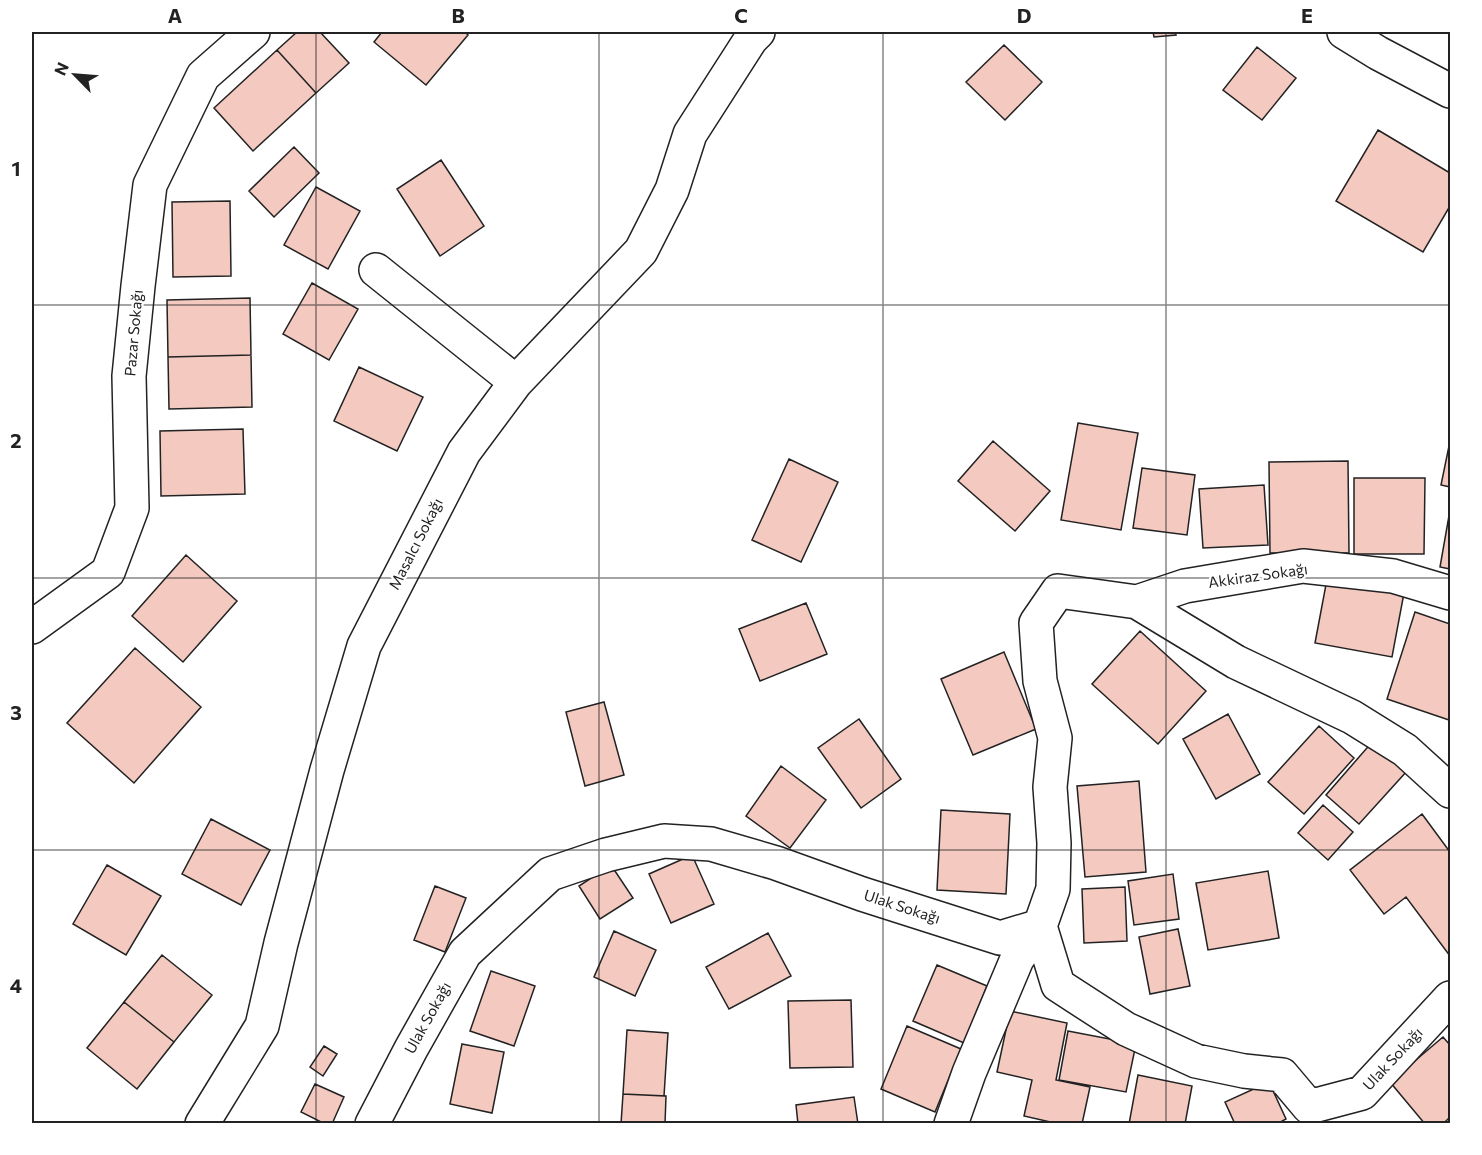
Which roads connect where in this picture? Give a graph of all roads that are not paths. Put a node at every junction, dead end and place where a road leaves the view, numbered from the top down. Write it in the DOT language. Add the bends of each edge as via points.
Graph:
graph roads {
  1 [pos="253,32"];
  2 [pos="758,32"];
  3 [pos="1344,32"];
  4 [pos="1450,92"];
  5 [pos="376,270"];
  6 [pos="516,382"];
  7 [pos="1450,593"];
  8 [pos="1137,602"];
  9 [pos="32,627"];
  10 [pos="1450,791"];
  11 [pos="1040,926"];
  12 [pos="1450,998"];
  13 [pos="202,1124"];
  14 [pos="372,1124"];
  15 [pos="951,1124"];
  1 -- 9 [label="street, Pazar Sokağı" via="203,76 150,185 129,376 132,508 108,572"];
  2 -- 6 [label="street, Masalcı Sokağı" via="690,134 672,190 641,251"];
  3 -- 4 [label="street"];
  5 -- 6 [label="street"];
  6 -- 13 [label="street, Masalcı Sokağı" via="464,452 364,646 327,770 262,1026"];
  7 -- 8 [label="street, Akkiraz Sokağı" via="1393,576 1303,566 1185,586"];
  8 -- 10 [label="street" via="1236,662 1352,717 1406,750"];
  8 -- 11 [label="street" via="1058,591 1036,623 1040,681 1055,738 1050,787 1053,889"];
  11 -- 12 [label="street, Ulak Sokağı" via="1058,985 1126,1029 1197,1061 1282,1075 1309,1107 1362,1093"];
  11 -- 14 [label="street, Ulak Sokağı" via="1000,938 711,844 664,841 606,855 550,874 465,953"];
  11 -- 15 [label="street" via="1017,959"];
}
